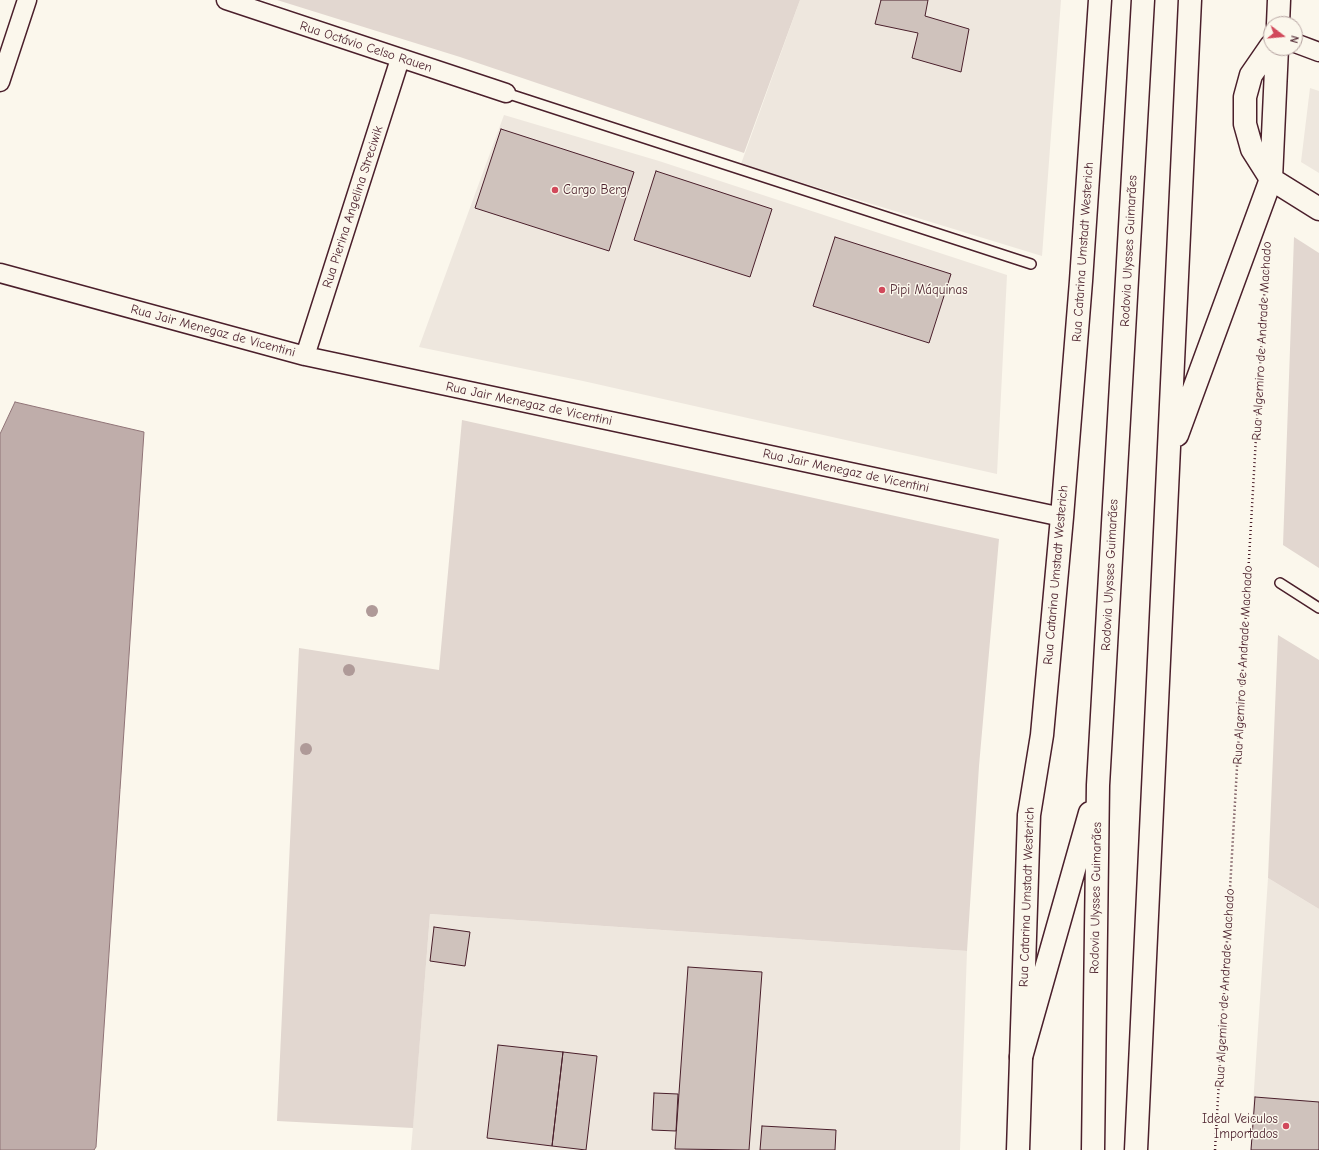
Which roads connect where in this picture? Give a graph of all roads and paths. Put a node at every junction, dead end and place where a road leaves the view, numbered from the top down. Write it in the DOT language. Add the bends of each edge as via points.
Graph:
graph roads {
  1 [pos="27,0"];
  2 [pos="226,0"];
  3 [pos="1100,0"];
  4 [pos="1143,0"];
  5 [pos="1190,0"];
  6 [pos="1279,0"];
  7 [pos="1278,16"];
  8 [pos="1303,46"];
  9 [pos="1319,52"];
  10 [pos="1264,56"];
  11 [pos="1277,56"];
  12 [pos="400,59"];
  13 [pos="0,82"];
  14 [pos="506,93"];
  15 [pos="1271,179"];
  16 [pos="1319,209"];
  17 [pos="1266,259"];
  18 [pos="1031,264"];
  19 [pos="0,273"];
  20 [pos="305,356"];
  21 [pos="1169,455"];
  22 [pos="1062,517"];
  23 [pos="1280,583"];
  24 [pos="1319,608"];
  25 [pos="1098,785"];
  26 [pos="1021,1057"];
  27 [pos="1018,1150"];
  28 [pos="1093,1150"];
  29 [pos="1136,1150"];
  30 [pos="1215,1150"];
  1 -- 13 [label="street"];
  2 -- 12 [label="street, Rua Octávio Celso Rauen"];
  3 -- 22 [label="main road, Rua Catarina Umstadt Westerich"];
  4 -- 25 [label="main road, Rodovia Ulysses Guimarães"];
  5 -- 21 [label="main road"];
  6 -- 7 [label="main road"];
  8 -- 9 [label="street"];
  10 -- 15 [label="main road" via="1251,75 1245,97 1245,124 1252,149"];
  11 -- 15 [label="main road"];
  12 -- 14 [label="street, Rua Octávio Celso Rauen"];
  12 -- 20 [label="street, Rua Pierina Angelina Streciwik"];
  14 -- 18 [label="lane"];
  15 -- 16 [label="main road"];
  15 -- 21 [label="main road"];
  17 -- 30 [label="path, Rua Algemiro de Andrade Machado"];
  19 -- 20 [label="street, Rua Jair Menegaz de Vicentini"];
  20 -- 22 [label="street, Rua Jair Menegaz de Vicentini"];
  21 -- 29 [label="main road"];
  22 -- 26 [label="main road, Rua Catarina Umstadt Westerich" via="1042,735 1029,815"];
  23 -- 24 [label="lane"];
  25 -- 26 [label="main road"];
  25 -- 28 [label="main road, Rodovia Ulysses Guimarães"];
  26 -- 27 [label="main road, Rua Catarina Umstadt Westerich"];
}
